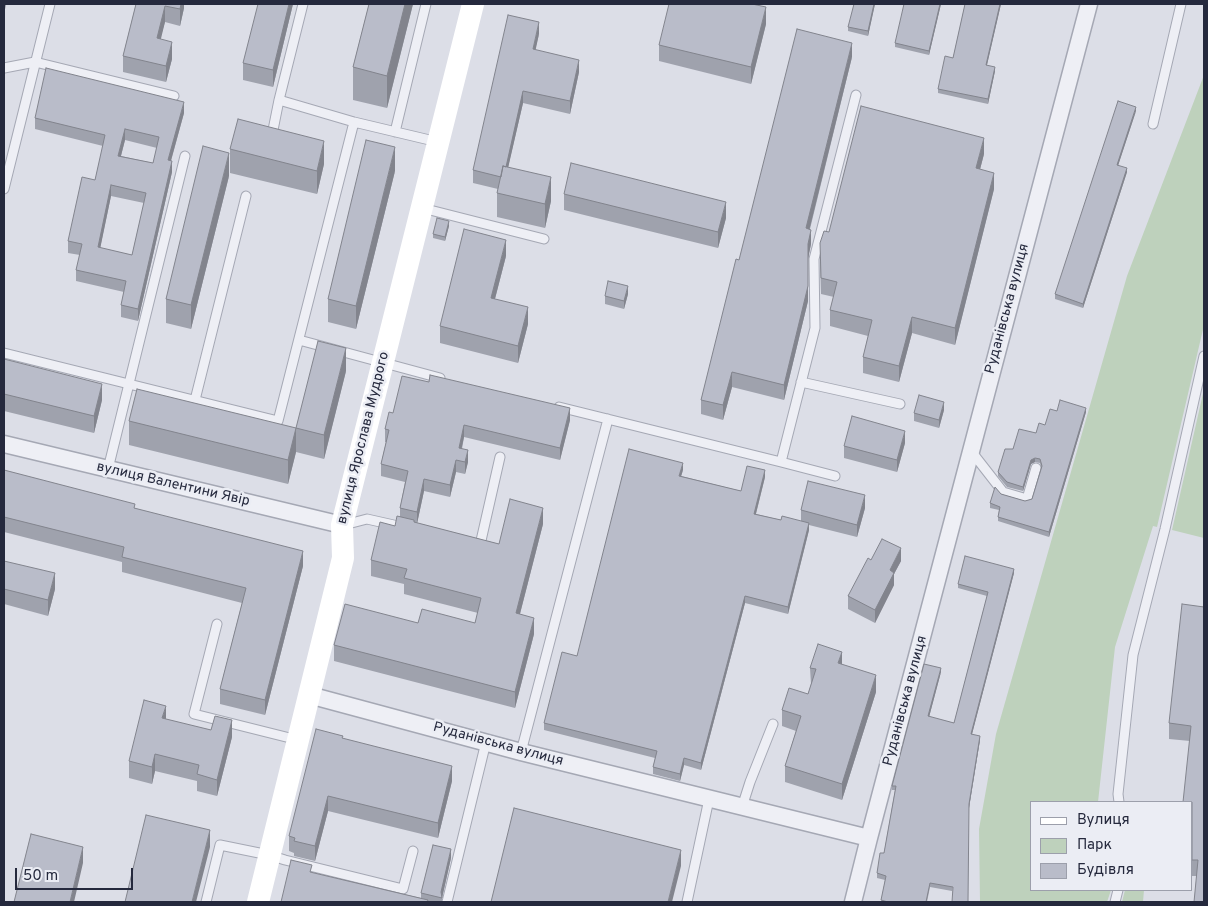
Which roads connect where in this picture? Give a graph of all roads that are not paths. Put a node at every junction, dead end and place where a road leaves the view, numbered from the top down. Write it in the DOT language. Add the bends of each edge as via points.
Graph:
graph roads {
  1 [pos="50,4"];
  2 [pos="303,4"];
  3 [pos="426,4"];
  4 [pos="473,4"];
  5 [pos="1089,4"];
  6 [pos="1181,4"];
  7 [pos="35,62"];
  8 [pos="4,68"];
  9 [pos="856,95"];
  10 [pos="174,96"];
  11 [pos="279,100"];
  12 [pos="354,122"];
  13 [pos="1154,124"];
  14 [pos="273,130"];
  15 [pos="395,132"];
  16 [pos="438,142"];
  17 [pos="185,156"];
  18 [pos="4,189"];
  19 [pos="246,196"];
  20 [pos="421,208"];
  21 [pos="544,239"];
  22 [pos="299,340"];
  23 [pos="4,353"];
  24 [pos="1204,356"];
  25 [pos="382,363"];
  26 [pos="448,380"];
  27 [pos="801,382"];
  28 [pos="129,384"];
  29 [pos="195,400"];
  30 [pos="900,404"];
  31 [pos="552,405"];
  32 [pos="608,419"];
  33 [pos="4,444"];
  34 [pos="970,450"];
  35 [pos="500,457"];
  36 [pos="781,462"];
  37 [pos="1036,468"];
  38 [pos="108,470"];
  39 [pos="835,476"];
  40 [pos="342,525"];
  41 [pos="416,530"];
  42 [pos="462,541"];
  43 [pos="217,624"];
  44 [pos="309,695"];
  45 [pos="774,724"];
  46 [pos="298,740"];
  47 [pos="486,742"];
  48 [pos="521,752"];
  49 [pos="709,798"];
  50 [pos="1119,801"];
  51 [pos="742,807"];
  52 [pos="869,838"];
  53 [pos="413,851"];
  54 [pos="270,855"];
  55 [pos="206,902"];
  56 [pos="258,902"];
  57 [pos="447,902"];
  58 [pos="687,902"];
  59 [pos="853,902"];
  1 -- 7 [label="lane"];
  2 -- 11 [label="lane"];
  3 -- 15 [label="lane"];
  4 -- 16 [label="street, вулиця Ярослава Мудрого"];
  5 -- 34 [label="street, Руданівська вулиця"];
  6 -- 13 [label="lane"];
  7 -- 8 [label="lane"];
  7 -- 10 [label="lane"];
  7 -- 18 [label="lane"];
  9 -- 27 [label="lane" via="814,259 815,328"];
  11 -- 12 [label="lane"];
  11 -- 14 [label="lane"];
  12 -- 15 [label="lane"];
  12 -- 22 [label="lane"];
  15 -- 16 [label="lane"];
  16 -- 20 [label="street, вулиця Ярослава Мудрого"];
  17 -- 28 [label="lane"];
  19 -- 29 [label="lane"];
  20 -- 21 [label="lane"];
  20 -- 25 [label="street, вулиця Ярослава Мудрого"];
  22 -- 25 [label="lane"];
  22 -- 29 [label="lane" via="278,421"];
  23 -- 28 [label="lane"];
  24 -- 50 [label="lane" via="1133,655"];
  25 -- 26 [label="lane"];
  25 -- 40 [label="street, вулиця Ярослава Мудрого"];
  27 -- 30 [label="lane"];
  27 -- 36 [label="lane"];
  28 -- 29 [label="lane"];
  28 -- 38 [label="lane"];
  31 -- 32 [label="lane"];
  32 -- 36 [label="lane"];
  32 -- 48 [label="lane"];
  33 -- 38 [label="street, вулиця Валентини Явір"];
  34 -- 37 [label="lane" via="1003,492 1027,499"];
  34 -- 52 [label="street, Руданівська вулиця"];
  35 -- 42 [label="lane" via="480,545"];
  36 -- 39 [label="lane"];
  38 -- 40 [label="street, вулиця Валентини Явір"];
  40 -- 41 [label="lane" via="367,519"];
  40 -- 44 [label="street, вулиця Ярослава Мудрого" via="343,558"];
  43 -- 46 [label="lane" via="194,714"];
  44 -- 46 [label="street, вулиця Ярослава Мудрого"];
  44 -- 47 [label="street, Руданівська вулиця"];
  45 -- 51 [label="lane"];
  46 -- 54 [label="street, вулиця Ярослава Мудрого"];
  47 -- 48 [label="street, Руданівська вулиця"];
  47 -- 57 [label="lane"];
  48 -- 49 [label="street, Руданівська вулиця"];
  49 -- 51 [label="street, Руданівська вулиця"];
  49 -- 58 [label="lane"];
  51 -- 52 [label="street, Руданівська вулиця"];
  52 -- 59 [label="street"];
  53 -- 54 [label="lane" via="403,889"];
  54 -- 55 [label="lane" via="220,845"];
  54 -- 56 [label="street, вулиця Ярослава Мудрого"];
}
